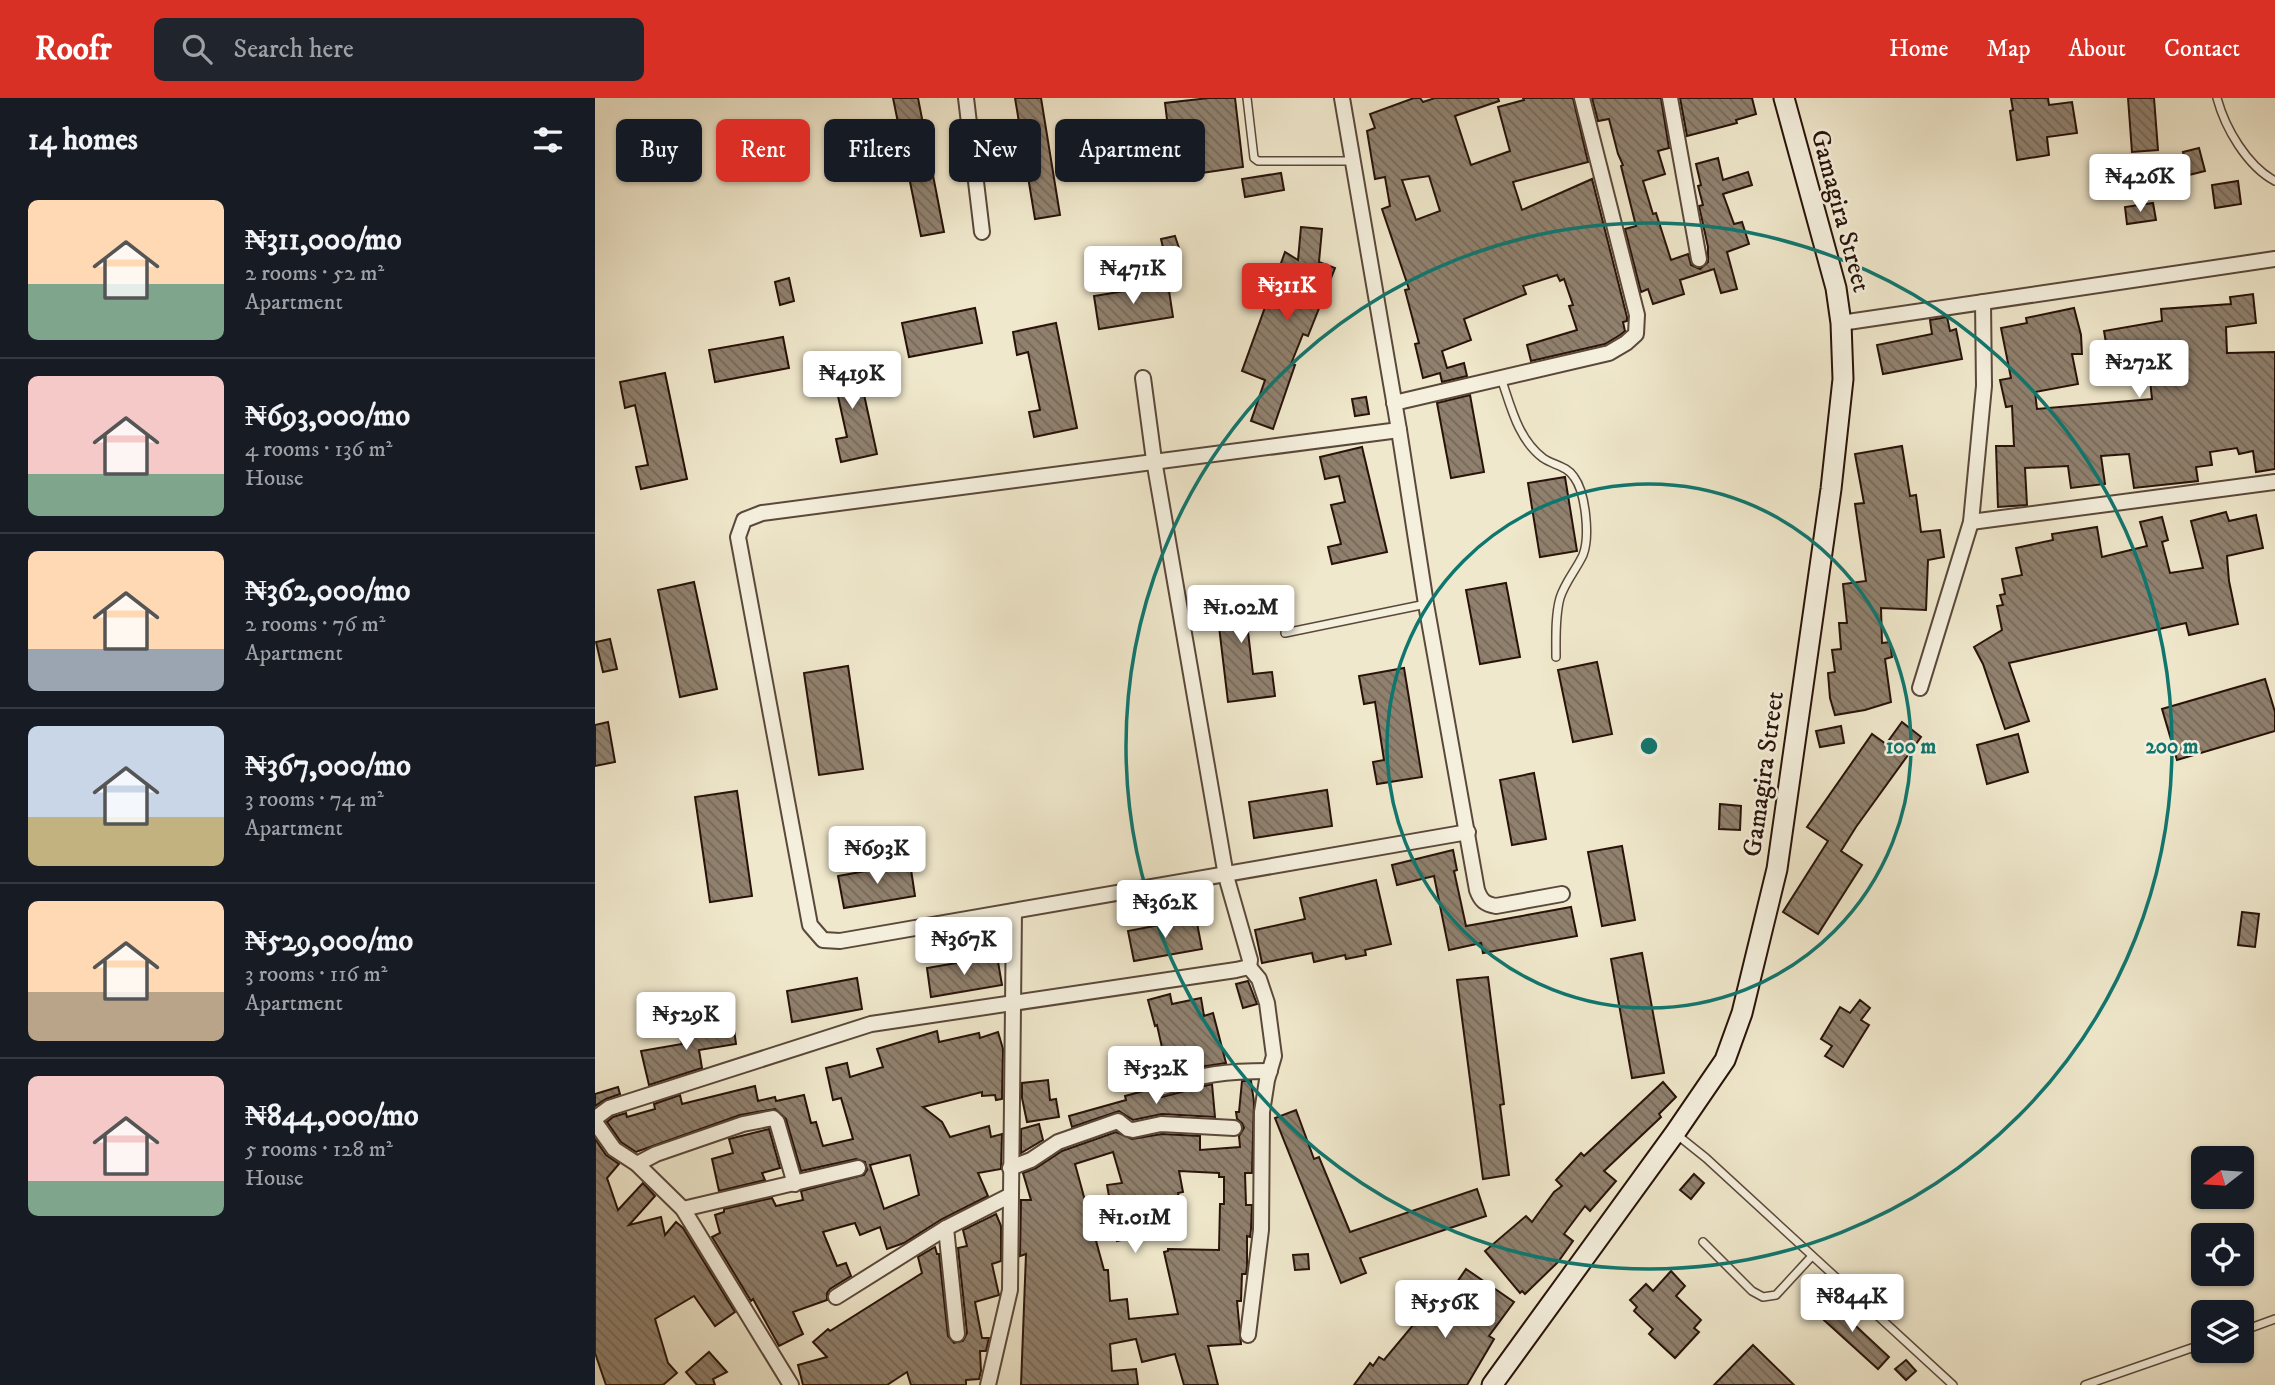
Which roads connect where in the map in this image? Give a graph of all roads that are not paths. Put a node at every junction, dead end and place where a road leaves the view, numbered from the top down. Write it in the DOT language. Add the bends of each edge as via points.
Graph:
graph roads {
  1 [pos="966,98"];
  2 [pos="1247,98"];
  3 [pos="1342,98"];
  4 [pos="1582,98"];
  5 [pos="1670,98"];
  6 [pos="1784,98"];
  7 [pos="2217,98"];
  8 [pos="1353,161"];
  9 [pos="2275,181"];
  10 [pos="982,232"];
  11 [pos="1699,259"];
  12 [pos="2275,259"];
  13 [pos="1983,302"];
  14 [pos="1841,323"];
  15 [pos="1143,378"];
  16 [pos="1500,378"];
  17 [pos="1394,403"];
  18 [pos="1399,429"];
  19 [pos="1154,460"];
  20 [pos="2275,482"];
  21 [pos="1971,522"];
  22 [pos="1426,604"];
  23 [pos="1285,633"];
  24 [pos="1556,657"];
  25 [pos="1920,688"];
  26 [pos="1468,832"];
  27 [pos="1226,876"];
  28 [pos="1562,894"];
  29 [pos="1014,911"];
  30 [pos="1249,967"];
  31 [pos="1014,1002"];
  32 [pos="1270,1071"];
  33 [pos="1160,1088"];
  34 [pos="595,1122"];
  35 [pos="1234,1128"];
  36 [pos="1675,1133"];
  37 [pos="637,1164"];
  38 [pos="858,1168"];
  39 [pos="1010,1168"];
  40 [pos="795,1184"];
  41 [pos="1009,1196"];
  42 [pos="683,1209"];
  43 [pos="946,1228"];
  44 [pos="1703,1242"];
  45 [pos="1812,1256"];
  46 [pos="836,1297"];
  47 [pos="2275,1320"];
  48 [pos="2254,1327"];
  49 [pos="957,1334"];
  50 [pos="1248,1335"];
  51 [pos="2191,1348"];
  52 [pos="791,1385"];
  53 [pos="988,1385"];
  54 [pos="1492,1385"];
  55 [pos="1953,1385"];
  56 [pos="2085,1385"];
  1 -- 10 [label="street"];
  2 -- 8 [label="lane" via="1258,161"];
  3 -- 8 [label="street"];
  4 -- 16 [label="street" via="1637,315 1636,334 1609,353"];
  5 -- 11 [label="street"];
  6 -- 14 [label="street, Gamagira Street" via="1836,288"];
  7 -- 9 [label="lane" via="2247,156 2264,176"];
  8 -- 17 [label="street"];
  12 -- 13 [label="street"];
  13 -- 14 [label="street"];
  13 -- 21 [label="street" via="1983,386"];
  14 -- 36 [label="street, Gamagira Street" via="1843,379 1831,489 1777,869 1742,1013 1725,1060"];
  15 -- 19 [label="street"];
  16 -- 17 [label="street"];
  16 -- 24 [label="lane" via="1527,444 1574,475 1585,508 1587,542 1560,598"];
  17 -- 18 [label="street"];
  18 -- 19 [label="street"];
  18 -- 22 [label="street"];
  19 -- 27 [label="street"];
  19 -- 29 [label="street" via="762,513 744,520 738,537 810,925 823,940 840,942"];
  20 -- 21 [label="street"];
  21 -- 25 [label="street"];
  22 -- 23 [label="lane"];
  22 -- 26 [label="street"];
  26 -- 27 [label="street"];
  26 -- 28 [label="street" via="1477,890 1486,905"];
  27 -- 29 [label="street"];
  27 -- 30 [label="street"];
  29 -- 31 [label="street"];
  30 -- 31 [label="street"];
  30 -- 32 [label="street" via="1259,979 1267,1003 1274,1056"];
  31 -- 34 [label="street" via="871,1024 609,1108"];
  31 -- 39 [label="street"];
  32 -- 33 [label="street" via="1198,1075"];
  32 -- 50 [label="street" via="1262,1112 1261,1230"];
  34 -- 37 [label="street" via="614,1149"];
  35 -- 39 [label="street" via="1161,1124 1133,1130 1118,1121 1058,1142"];
  36 -- 45 [label="lane"];
  36 -- 54 [label="street, Gamagira Street"];
  37 -- 40 [label="street" via="743,1124 773,1118"];
  37 -- 42 [label="street"];
  38 -- 40 [label="street"];
  39 -- 41 [label="street"];
  40 -- 42 [label="street"];
  41 -- 43 [label="street"];
  41 -- 53 [label="street" via="1010,1290"];
  42 -- 52 [label="street"];
  43 -- 46 [label="street"];
  43 -- 49 [label="street"];
  44 -- 45 [label="lane" via="1763,1297 1776,1295"];
  45 -- 55 [label="lane"];
  47 -- 48 [label="lane"];
  51 -- 56 [label="lane"];
}
